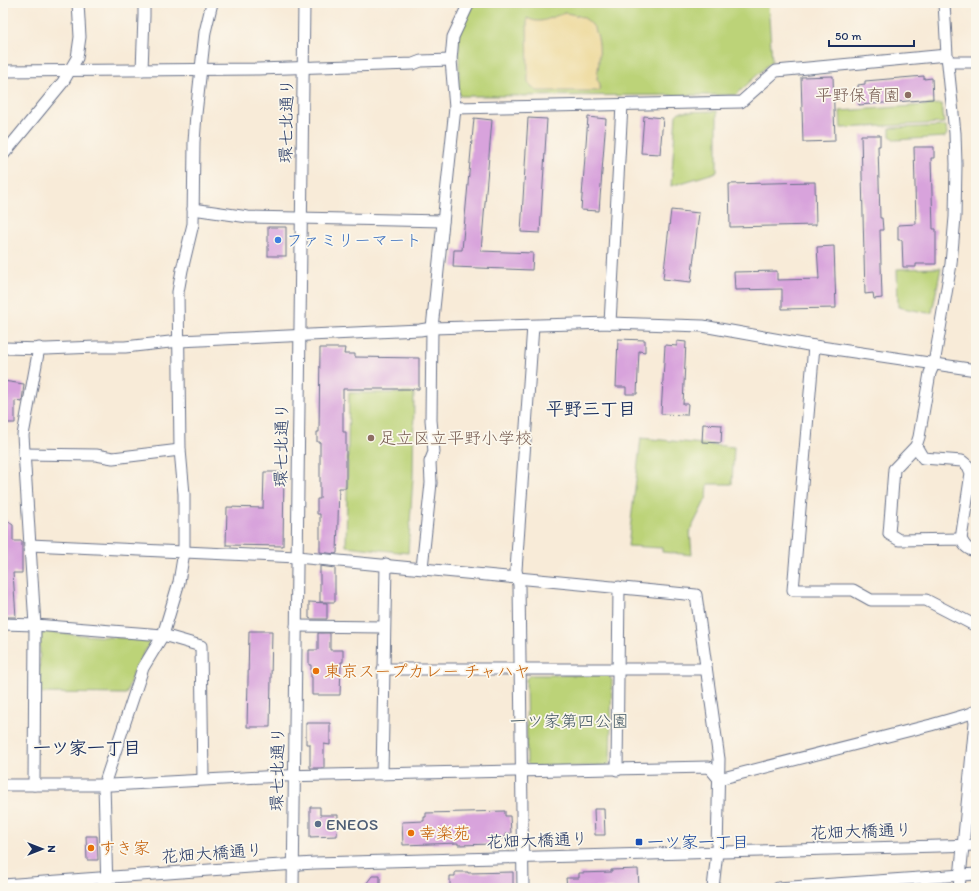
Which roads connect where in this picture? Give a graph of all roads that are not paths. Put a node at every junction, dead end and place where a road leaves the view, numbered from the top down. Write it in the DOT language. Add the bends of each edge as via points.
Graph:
graph roads {
  1 [pos="78,3"];
  2 [pos="144,3"];
  3 [pos="212,3"];
  4 [pos="304,3"];
  5 [pos="469,3"];
  6 [pos="944,3"];
  7 [pos="948,58"];
  8 [pos="451,60"];
  9 [pos="976,62"];
  10 [pos="304,67"];
  11 [pos="201,69"];
  12 [pos="142,70"];
  13 [pos="3,71"];
  14 [pos="70,71"];
  15 [pos="622,104"];
  16 [pos="455,108"];
  17 [pos="3,155"];
  18 [pos="193,209"];
  19 [pos="302,219"];
  20 [pos="443,220"];
  21 [pos="610,323"];
  22 [pos="533,326"];
  23 [pos="432,328"];
  24 [pos="300,335"];
  25 [pos="179,341"];
  26 [pos="814,346"];
  27 [pos="3,348"];
  28 [pos="39,348"];
  29 [pos="934,364"];
  30 [pos="976,370"];
  31 [pos="916,446"];
  32 [pos="180,450"];
  33 [pos="24,454"];
  34 [pos="961,539"];
  35 [pos="30,545"];
  36 [pos="976,551"];
  37 [pos="184,552"];
  38 [pos="297,557"];
  39 [pos="386,564"];
  40 [pos="422,568"];
  41 [pos="517,578"];
  42 [pos="619,587"];
  43 [pos="3,624"];
  44 [pos="35,624"];
  45 [pos="296,626"];
  46 [pos="976,626"];
  47 [pos="384,627"];
  48 [pos="163,635"];
  49 [pos="383,669"];
  50 [pos="520,669"];
  51 [pos="618,669"];
  52 [pos="706,669"];
  53 [pos="974,712"];
  54 [pos="617,770"];
  55 [pos="521,771"];
  56 [pos="382,774"];
  57 [pos="294,776"];
  58 [pos="202,779"];
  59 [pos="719,779"];
  60 [pos="3,785"];
  61 [pos="34,785"];
  62 [pos="104,785"];
  63 [pos="964,845"];
  64 [pos="976,845"];
  65 [pos="717,852"];
  66 [pos="523,858"];
  67 [pos="293,864"];
  68 [pos="976,874"];
  69 [pos="961,876"];
  70 [pos="106,883"];
  71 [pos="3,885"];
  72 [pos="809,887"];
  73 [pos="293,888"];
  74 [pos="523,888"];
  75 [pos="713,888"];
  76 [pos="778,888"];
  77 [pos="959,888"];
  1 -- 14 [label="street" via="80,37 77,58"];
  2 -- 12 [label="street"];
  3 -- 11 [label="street" via="205,32"];
  4 -- 10 [label="street, 環七北通り"];
  5 -- 8 [label="street" via="453,37"];
  6 -- 7 [label="street"];
  7 -- 9 [label="street"];
  7 -- 15 [label="street" via="776,71 740,102"];
  7 -- 29 [label="street" via="955,133 955,216 951,264"];
  8 -- 10 [label="street" via="421,61 414,64"];
  8 -- 16 [label="street"];
  10 -- 11 [label="street"];
  10 -- 19 [label="street, 環七北通り"];
  11 -- 12 [label="street"];
  11 -- 18 [label="street" via="194,142"];
  12 -- 14 [label="street"];
  13 -- 14 [label="street"];
  14 -- 17 [label="street"];
  15 -- 16 [label="street"];
  15 -- 21 [label="street"];
  16 -- 20 [label="street"];
  18 -- 19 [label="street" via="248,217"];
  18 -- 25 [label="street" via="193,224 178,292"];
  19 -- 20 [label="street"];
  19 -- 24 [label="street, 環七北通り"];
  20 -- 23 [label="street"];
  21 -- 22 [label="street"];
  21 -- 26 [label="street" via="704,326"];
  22 -- 23 [label="street"];
  22 -- 41 [label="street"];
  23 -- 24 [label="street"];
  23 -- 40 [label="street" via="431,420 434,452 430,462 431,483"];
  24 -- 25 [label="street"];
  24 -- 38 [label="street, 環七北通り"];
  25 -- 28 [label="street" via="125,347"];
  25 -- 32 [label="street"];
  26 -- 29 [label="street"];
  26 -- 46 [label="street" via="793,590 853,590 871,600 926,600"];
  27 -- 28 [label="street"];
  28 -- 33 [label="street" via="23,435"];
  29 -- 30 [label="street"];
  29 -- 31 [label="street"];
  31 -- 34 [label="street" via="923,458 962,461 968,466 971,473"];
  31 -- 34 [label="street" via="894,469 888,534 898,540"];
  32 -- 33 [label="street" via="113,458 96,455"];
  32 -- 37 [label="street" via="184,494"];
  33 -- 35 [label="street"];
  34 -- 36 [label="street" via="964,546"];
  35 -- 37 [label="street"];
  35 -- 44 [label="street"];
  37 -- 38 [label="street"];
  37 -- 48 [label="street" via="179,582"];
  38 -- 39 [label="street"];
  38 -- 45 [label="street, 環七北通り"];
  39 -- 40 [label="street"];
  39 -- 47 [label="street"];
  40 -- 41 [label="street"];
  41 -- 42 [label="street"];
  41 -- 50 [label="street"];
  42 -- 51 [label="street"];
  42 -- 52 [label="street" via="696,595"];
  43 -- 44 [label="street"];
  44 -- 48 [label="street"];
  44 -- 61 [label="street"];
  45 -- 47 [label="street"];
  45 -- 57 [label="street, 環七北通り"];
  47 -- 49 [label="street"];
  48 -- 58 [label="street" via="201,646"];
  48 -- 62 [label="street" via="143,668"];
  49 -- 50 [label="street"];
  49 -- 56 [label="street"];
  50 -- 51 [label="street"];
  50 -- 55 [label="street"];
  51 -- 52 [label="street"];
  51 -- 54 [label="street"];
  52 -- 59 [label="street" via="719,760"];
  53 -- 59 [label="street"];
  53 -- 63 [label="street"];
  54 -- 55 [label="street"];
  54 -- 59 [label="street" via="709,767"];
  55 -- 56 [label="street"];
  55 -- 66 [label="street"];
  56 -- 57 [label="street"];
  57 -- 58 [label="street"];
  57 -- 67 [label="street, 環七北通り"];
  58 -- 62 [label="street"];
  59 -- 65 [label="street"];
  60 -- 61 [label="street"];
  61 -- 62 [label="street"];
  62 -- 70 [label="street"];
  63 -- 64 [label="street, 花畑大橋通り"];
  63 -- 65 [label="street, 花畑大橋通り"];
  63 -- 69 [label="street"];
  65 -- 66 [label="street, 花畑大橋通り"];
  65 -- 75 [label="street"];
  66 -- 67 [label="street, 花畑大橋通り"];
  66 -- 74 [label="street"];
  67 -- 70 [label="street, 花畑大橋通り"];
  67 -- 73 [label="street, 環七北通り"];
  68 -- 69 [label="street"];
  69 -- 72 [label="street"];
  69 -- 77 [label="street"];
  70 -- 71 [label="street, 花畑大橋通り"];
  72 -- 76 [label="street"];
}
